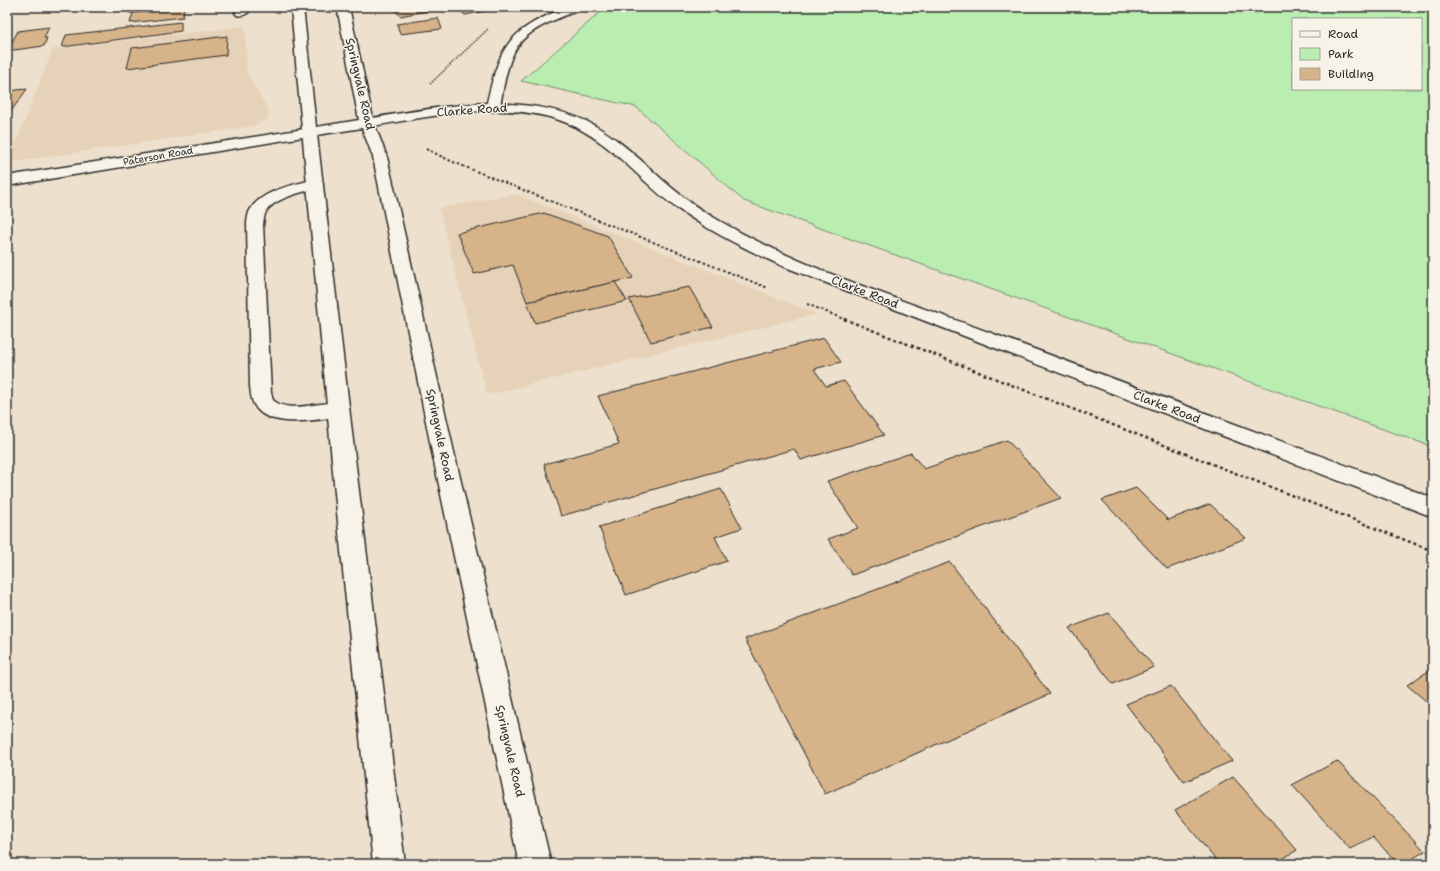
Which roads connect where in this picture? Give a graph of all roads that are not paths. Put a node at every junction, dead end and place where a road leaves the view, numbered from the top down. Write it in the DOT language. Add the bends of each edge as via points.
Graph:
graph roads {
  1 [pos="297,7"];
  2 [pos="343,7"];
  3 [pos="577,7"];
  4 [pos="493,107"];
  5 [pos="367,123"];
  6 [pos="310,132"];
  7 [pos="7,181"];
  8 [pos="315,184"];
  9 [pos="338,409"];
  10 [pos="1433,508"];
  11 [pos="389,864"];
  12 [pos="535,864"];
  1 -- 6 [label="main road"];
  2 -- 5 [label="main road, Springvale Road"];
  3 -- 4 [label="main road" via="529,30 512,47"];
  4 -- 5 [label="main road, Clarke Road"];
  4 -- 10 [label="main road, Clarke Road" via="537,110 592,129 681,203 718,228 778,257"];
  5 -- 6 [label="main road, Clarke Road"];
  5 -- 12 [label="main road, Springvale Road" via="380,157"];
  6 -- 7 [label="main road, Paterson Road"];
  6 -- 8 [label="main road"];
  8 -- 9 [label="main road"];
  8 -- 9 [label="main road" via="296,189 268,202 258,211 255,224 260,386 263,403 270,410 282,414"];
  9 -- 11 [label="main road"];
}
